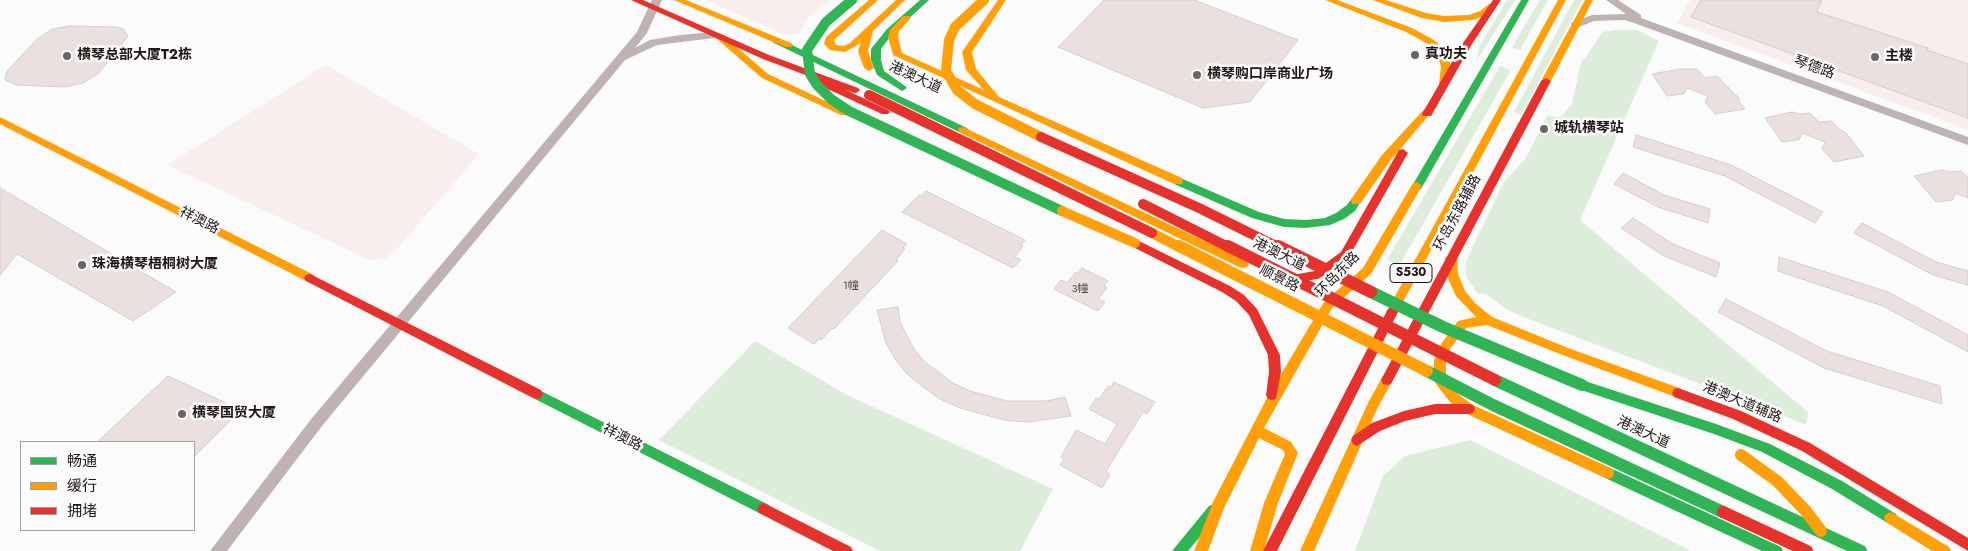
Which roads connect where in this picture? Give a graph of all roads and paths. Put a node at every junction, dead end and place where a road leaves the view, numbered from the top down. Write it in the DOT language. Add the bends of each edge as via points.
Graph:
graph roads {
  1 [pos="635,0"];
  2 [pos="678,0"];
  3 [pos="852,0"];
  4 [pos="874,0"];
  5 [pos="901,0"];
  6 [pos="926,0"];
  7 [pos="984,0"];
  8 [pos="1002,0"];
  9 [pos="1330,0"];
  10 [pos="1373,0"];
  11 [pos="1377,0"];
  12 [pos="1525,0"];
  13 [pos="1562,0"];
  14 [pos="1589,0"];
  15 [pos="1611,0"];
  16 [pos="1495,2"];
  17 [pos="656,5"];
  18 [pos="1392,5"];
  19 [pos="1420,15"];
  20 [pos="907,16"];
  21 [pos="1650,24"];
  22 [pos="1575,26"];
  23 [pos="869,30"];
  24 [pos="1409,30"];
  25 [pos="717,36"];
  26 [pos="777,41"];
  27 [pos="770,59"];
  28 [pos="619,60"];
  29 [pos="874,76"];
  30 [pos="1443,87"];
  31 [pos="902,88"];
  32 [pos="1001,102"];
  33 [pos="1432,106"];
  34 [pos="0,120"];
  35 [pos="1968,141"];
  36 [pos="1205,193"];
  37 [pos="1143,204"];
  38 [pos="1187,230"];
  39 [pos="1176,238"];
  40 [pos="1149,242"];
  41 [pos="1346,255"];
  42 [pos="1451,258"];
  43 [pos="1226,289"];
  44 [pos="1240,298"];
  45 [pos="1328,305"];
  46 [pos="1488,320"];
  47 [pos="399,322"];
  48 [pos="1582,385"];
  49 [pos="1271,402"];
  50 [pos="1469,409"];
  51 [pos="1257,431"];
  52 [pos="1356,440"];
  53 [pos="1716,442"];
  54 [pos="1733,451"];
  55 [pos="1218,506"];
  56 [pos="1968,545"];
  57 [pos="841,550"];
  58 [pos="218,551"];
  59 [pos="1179,551"];
  60 [pos="1201,551"];
  61 [pos="1258,551"];
  62 [pos="1270,551"];
  63 [pos="1307,551"];
  64 [pos="1776,551"];
  65 [pos="1807,551"];
  66 [pos="1835,551"];
  67 [pos="1861,551"];
  68 [pos="1944,551"];
  1 -- 17 [label="main road"];
  2 -- 26 [label="main road, 港澳大道"];
  3 -- 43 [label="main road, bridge" via="826,22 807,50 810,74 831,99 849,111 1135,243"];
  4 -- 23 [label="main road" via="829,38 829,44 833,48 845,49"];
  5 -- 23 [label="main road"];
  6 -- 20 [label="main road"];
  7 -- 48 [label="main road, bridge" via="955,27 949,40 947,58 946,71 957,90 975,104 1443,327"];
  8 -- 32 [label="main road" via="967,52 971,70"];
  9 -- 24 [label="main road"];
  10 -- 18 [label="main road"];
  11 -- 18 [label="main road"];
  12 -- 45 [label="main road, 环岛东路 / S530" via="1367,271"];
  13 -- 62 [label="main road, S530" via="1405,284"];
  14 -- 22 [label="main road, 环岛东路辅路"];
  15 -- 21 [label="street, 琴德路"];
  16 -- 19 [label="main road" via="1483,13 1470,18 1444,19"];
  16 -- 30 [label="main road"];
  17 -- 25 [label="main road"];
  17 -- 28 [label="street" via="642,33"];
  18 -- 19 [label="main road"];
  19 -- 24 [label="main road" via="1440,24 1438,31"];
  20 -- 31 [label="main road" via="876,49 880,73"];
  20 -- 32 [label="main road" via="893,37 898,54"];
  21 -- 22 [label="street, 琴德路" via="1624,17 1607,17 1592,18"];
  21 -- 35 [label="street, 琴德路"];
  22 -- 42 [label="main road, 环岛东路辅路"];
  23 -- 29 [label="main road" via="863,51"];
  24 -- 30 [label="main road" via="1440,50 1446,67"];
  25 -- 27 [label="main road"];
  25 -- 28 [label="street" via="654,42"];
  25 -- 44 [label="main road" via="765,76"];
  26 -- 29 [label="main road, 港澳大道"];
  26 -- 41 [label="main road" via="1270,275 1298,278 1318,275"];
  27 -- 40 [label="main road"];
  27 -- 65 [label="main road, 顺景路, bridge" via="869,96 1212,262 1493,405"];
  28 -- 47 [label="street"];
  29 -- 31 [label="main road, 港澳大道"];
  30 -- 33 [label="main road"];
  31 -- 37 [label="main road, 港澳大道"];
  32 -- 36 [label="main road"];
  33 -- 36 [label="main road" via="1386,158 1351,208 1326,222 1284,223"];
  33 -- 41 [label="main road"];
  34 -- 47 [label="main road, 祥澳路"];
  36 -- 38 [label="main road" via="1207,208"];
  37 -- 48 [label="main road, bridge" via="1434,332"];
  37 -- 67 [label="main road, 港澳大道, bridge" via="1521,393"];
  39 -- 40 [label="main road"];
  40 -- 43 [label="main road"];
  41 -- 45 [label="main road"];
  42 -- 46 [label="main road" via="1452,274 1460,293"];
  42 -- 52 [label="main road, 环岛东路辅路"];
  43 -- 44 [label="main road"];
  44 -- 49 [label="main road" via="1253,312 1274,355"];
  45 -- 49 [label="main road, 环岛东路"];
  46 -- 50 [label="main road" via="1462,324 1445,347 1440,360 1440,380 1454,398"];
  46 -- 56 [label="main road, 港澳大道辅路" via="1737,415 1806,447"];
  47 -- 57 [label="main road, 祥澳路"];
  47 -- 58 [label="street"];
  48 -- 53 [label="main road" via="1692,428"];
  48 -- 68 [label="main road" via="1766,448 1837,485"];
  49 -- 51 [label="main road, 环岛东路"];
  50 -- 52 [label="main road" via="1435,409 1404,416 1376,427"];
  50 -- 64 [label="main road"];
  51 -- 55 [label="main road, 环岛东路"];
  51 -- 61 [label="main road" via="1286,446 1292,453 1271,503"];
  52 -- 63 [label="main road, 环岛东路辅路"];
  54 -- 66 [label="main road, bridge" via="1777,481 1805,510"];
  55 -- 59 [label="main road"];
  55 -- 60 [label="main road, 环岛东路"];
}
